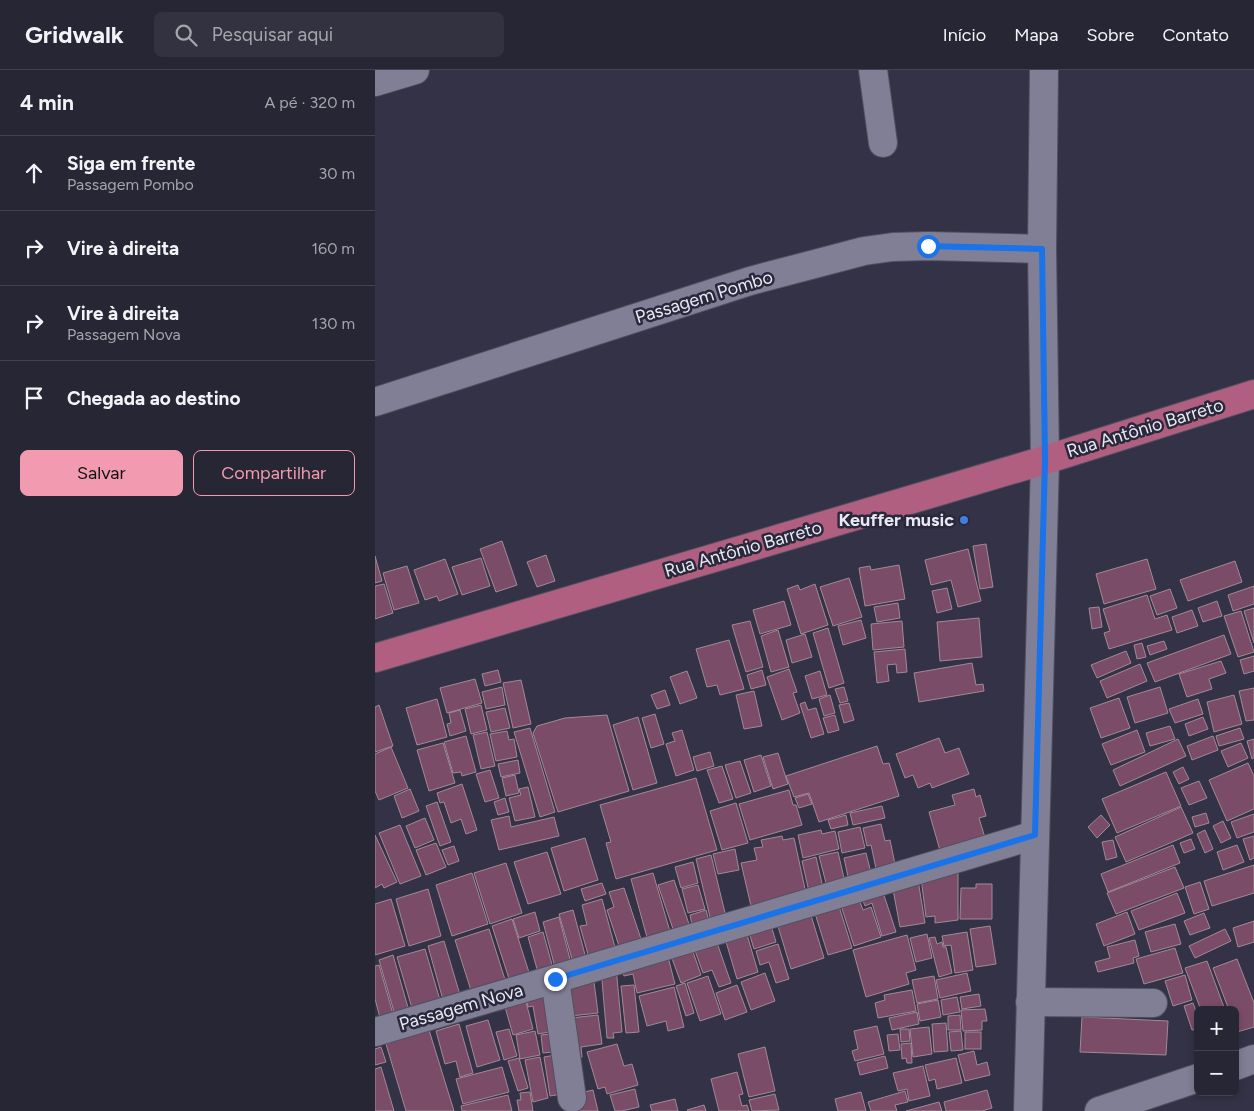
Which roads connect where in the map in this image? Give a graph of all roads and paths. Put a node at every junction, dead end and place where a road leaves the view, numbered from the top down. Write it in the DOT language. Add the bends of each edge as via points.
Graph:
graph roads {
  1 [pos="415,70"];
  2 [pos="873,70"];
  3 [pos="1044,70"];
  4 [pos="375,82"];
  5 [pos="883,142"];
  6 [pos="1042,249"];
  7 [pos="1254,394"];
  8 [pos="375,402"];
  9 [pos="1045,460"];
  10 [pos="375,658"];
  11 [pos="1035,835"];
  12 [pos="555,979"];
  13 [pos="1031,1002"];
  14 [pos="1153,1003"];
  15 [pos="375,1032"];
  16 [pos="1254,1059"];
  17 [pos="1239,1065"];
  18 [pos="1194,1079"];
  19 [pos="572,1098"];
  20 [pos="1028,1111"];
  21 [pos="1099,1111"];
  1 -- 4 [label="street"];
  2 -- 5 [label="street"];
  3 -- 6 [label="street"];
  6 -- 8 [label="street, Passagem Pombo" via="928,246 864,251 751,282"];
  6 -- 9 [label="street"];
  7 -- 9 [label="main road, Rua Antônio Barreto"];
  9 -- 10 [label="main road, Rua Antônio Barreto"];
  9 -- 11 [label="street"];
  11 -- 12 [label="street, Passagem Nova"];
  11 -- 13 [label="street"];
  12 -- 15 [label="street, Passagem Nova"];
  12 -- 19 [label="street"];
  13 -- 14 [label="street"];
  13 -- 20 [label="street"];
  16 -- 17 [label="street"];
  18 -- 21 [label="street"];
}
